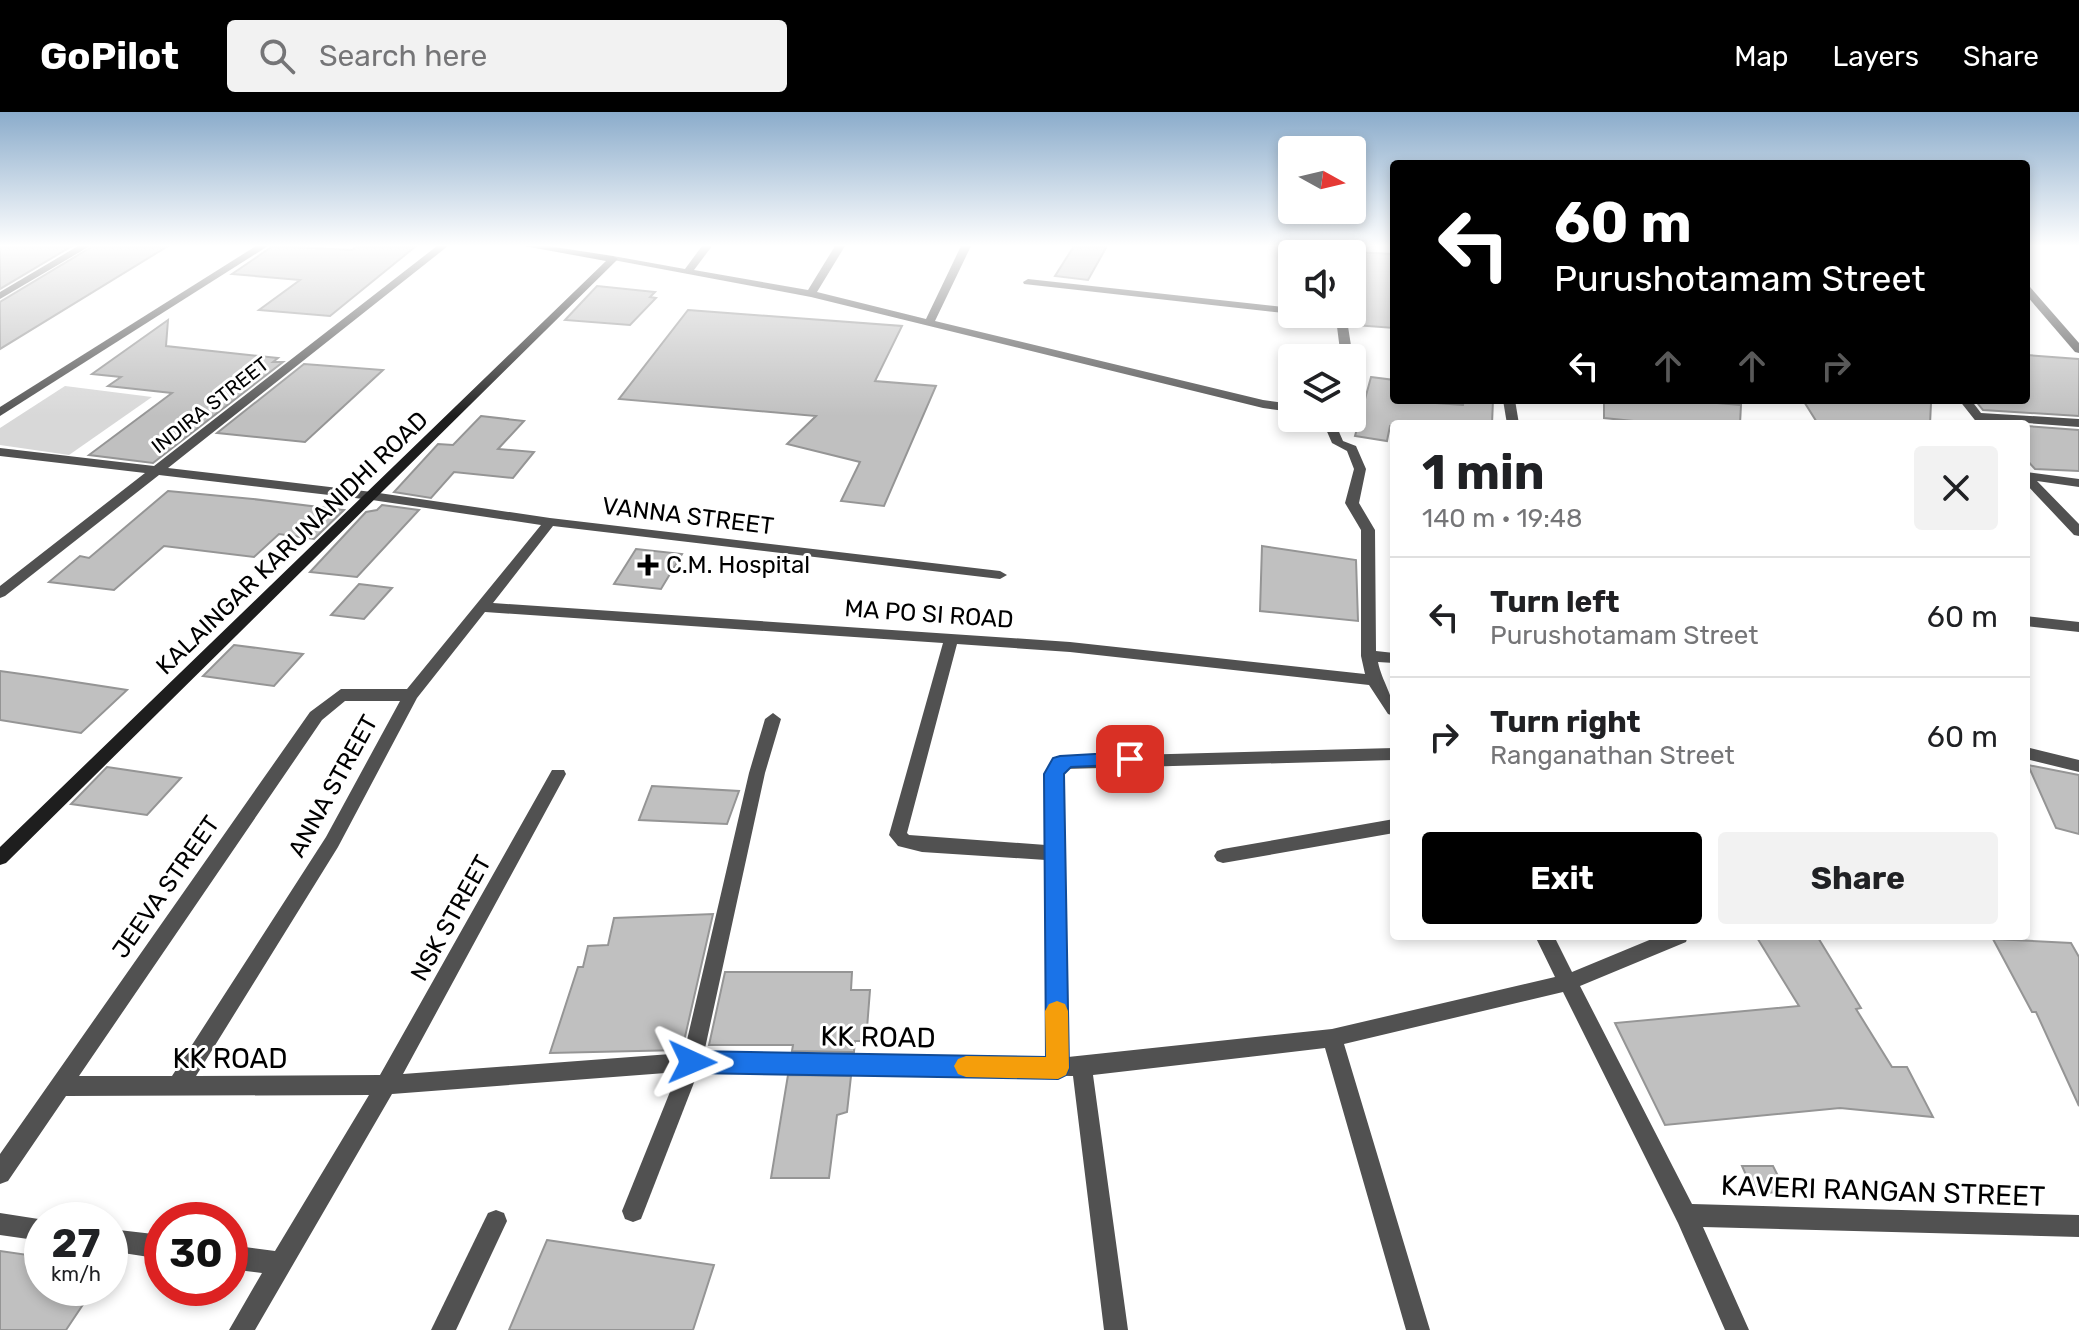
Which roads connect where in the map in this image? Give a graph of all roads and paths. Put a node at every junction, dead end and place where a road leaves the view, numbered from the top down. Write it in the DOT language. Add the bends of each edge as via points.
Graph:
graph roads {
  1 [pos="173,303"];
  2 [pos="370,303"];
  3 [pos="568,303"];
  4 [pos="850,303"];
  5 [pos="939,303"];
  6 [pos="1218,303"];
  7 [pos="2038,303"];
  8 [pos="1278,309"];
  9 [pos="930,321"];
  10 [pos="2079,350"];
  11 [pos="1968,404"];
  12 [pos="1278,406"];
  13 [pos="0,412"];
  14 [pos="1981,420"];
  15 [pos="2030,422"];
  16 [pos="2079,423"];
  17 [pos="1333,432"];
  18 [pos="0,452"];
  19 [pos="152,472"];
  20 [pos="2030,477"];
  21 [pos="2030,480"];
  22 [pos="2079,483"];
  23 [pos="372,496"];
  24 [pos="550,522"];
  25 [pos="2079,532"];
  26 [pos="1000,575"];
  27 [pos="0,593"];
  28 [pos="480,607"];
  29 [pos="2030,621"];
  30 [pos="2079,627"];
  31 [pos="951,640"];
  32 [pos="1369,656"];
  33 [pos="1390,658"];
  34 [pos="1374,680"];
  35 [pos="411,695"];
  36 [pos="1390,704"];
  37 [pos="773,719"];
  38 [pos="1390,754"];
  39 [pos="2030,754"];
  40 [pos="2079,766"];
  41 [pos="558,774"];
  42 [pos="1390,827"];
  43 [pos="1054,853"];
  44 [pos="1223,856"];
  45 [pos="0,858"];
  46 [pos="1546,940"];
  47 [pos="1669,940"];
  48 [pos="1569,982"];
  49 [pos="1332,1038"];
  50 [pos="692,1062"];
  51 [pos="1082,1067"];
  52 [pos="1058,1068"];
  53 [pos="386,1085"];
  54 [pos="59,1086"];
  55 [pos="177,1087"];
  56 [pos="0,1173"];
  57 [pos="633,1211"];
  58 [pos="1686,1215"];
  59 [pos="496,1221"];
  60 [pos="0,1224"];
  61 [pos="2079,1226"];
  62 [pos="24,1227"];
  63 [pos="248,1259"];
  64 [pos="278,1263"];
  65 [pos="241,1330"];
  66 [pos="443,1330"];
  67 [pos="1116,1330"];
  68 [pos="1418,1330"];
  69 [pos="1737,1330"];
  1 -- 13 [label="street"];
  2 -- 19 [label="street, INDIRA STREET"];
  3 -- 23 [label="street, KALAINGAR KARUNANIDHI ROAD"];
  4 -- 9 [label="street"];
  5 -- 9 [label="street"];
  6 -- 8 [label="street"];
  7 -- 10 [label="street"];
  9 -- 12 [label="street"];
  11 -- 14 [label="street"];
  15 -- 16 [label="street"];
  17 -- 32 [label="street" via="1338,443 1352,449 1360,469 1352,503 1368,530"];
  18 -- 19 [label="street, VANNA STREET"];
  19 -- 23 [label="street, VANNA STREET"];
  19 -- 27 [label="street, INDIRA STREET"];
  20 -- 22 [label="street"];
  21 -- 25 [label="street"];
  23 -- 24 [label="street, VANNA STREET"];
  23 -- 45 [label="street, KALAINGAR KARUNANIDHI ROAD"];
  24 -- 26 [label="street, VANNA STREET"];
  24 -- 28 [label="street, ANNA STREET"];
  28 -- 31 [label="street, MA PO SI ROAD"];
  28 -- 35 [label="street, ANNA STREET"];
  29 -- 30 [label="street"];
  31 -- 34 [label="street, MA PO SI ROAD" via="1070,647"];
  31 -- 43 [label="street" via="898,835 922,845"];
  32 -- 33 [label="street"];
  32 -- 34 [label="street"];
  34 -- 36 [label="street"];
  35 -- 54 [label="street, JEEVA STREET" via="341,695 316,716"];
  35 -- 55 [label="street, ANNA STREET" via="332,842"];
  37 -- 50 [label="street"];
  38 -- 43 [label="street" via="1060,763 1054,774"];
  39 -- 40 [label="street"];
  41 -- 53 [label="street, NSK STREET"];
  42 -- 44 [label="street"];
  43 -- 52 [label="street"];
  46 -- 48 [label="street"];
  47 -- 48 [label="street, KK ROAD"];
  48 -- 49 [label="street, KK ROAD"];
  48 -- 58 [label="street"];
  49 -- 51 [label="street, KK ROAD"];
  49 -- 68 [label="street"];
  50 -- 52 [label="street, KK ROAD"];
  50 -- 53 [label="street, KK ROAD"];
  50 -- 57 [label="street"];
  51 -- 52 [label="street, KK ROAD"];
  51 -- 67 [label="street"];
  53 -- 55 [label="street, KK ROAD"];
  53 -- 64 [label="street, NSK STREET"];
  54 -- 55 [label="street, KK ROAD"];
  54 -- 56 [label="street, JEEVA STREET"];
  58 -- 61 [label="street, KAVERI RANGAN STREET"];
  58 -- 69 [label="street"];
  59 -- 66 [label="street"];
  60 -- 62 [label="street"];
  63 -- 64 [label="street"];
  64 -- 65 [label="street, NSK STREET"];
}
